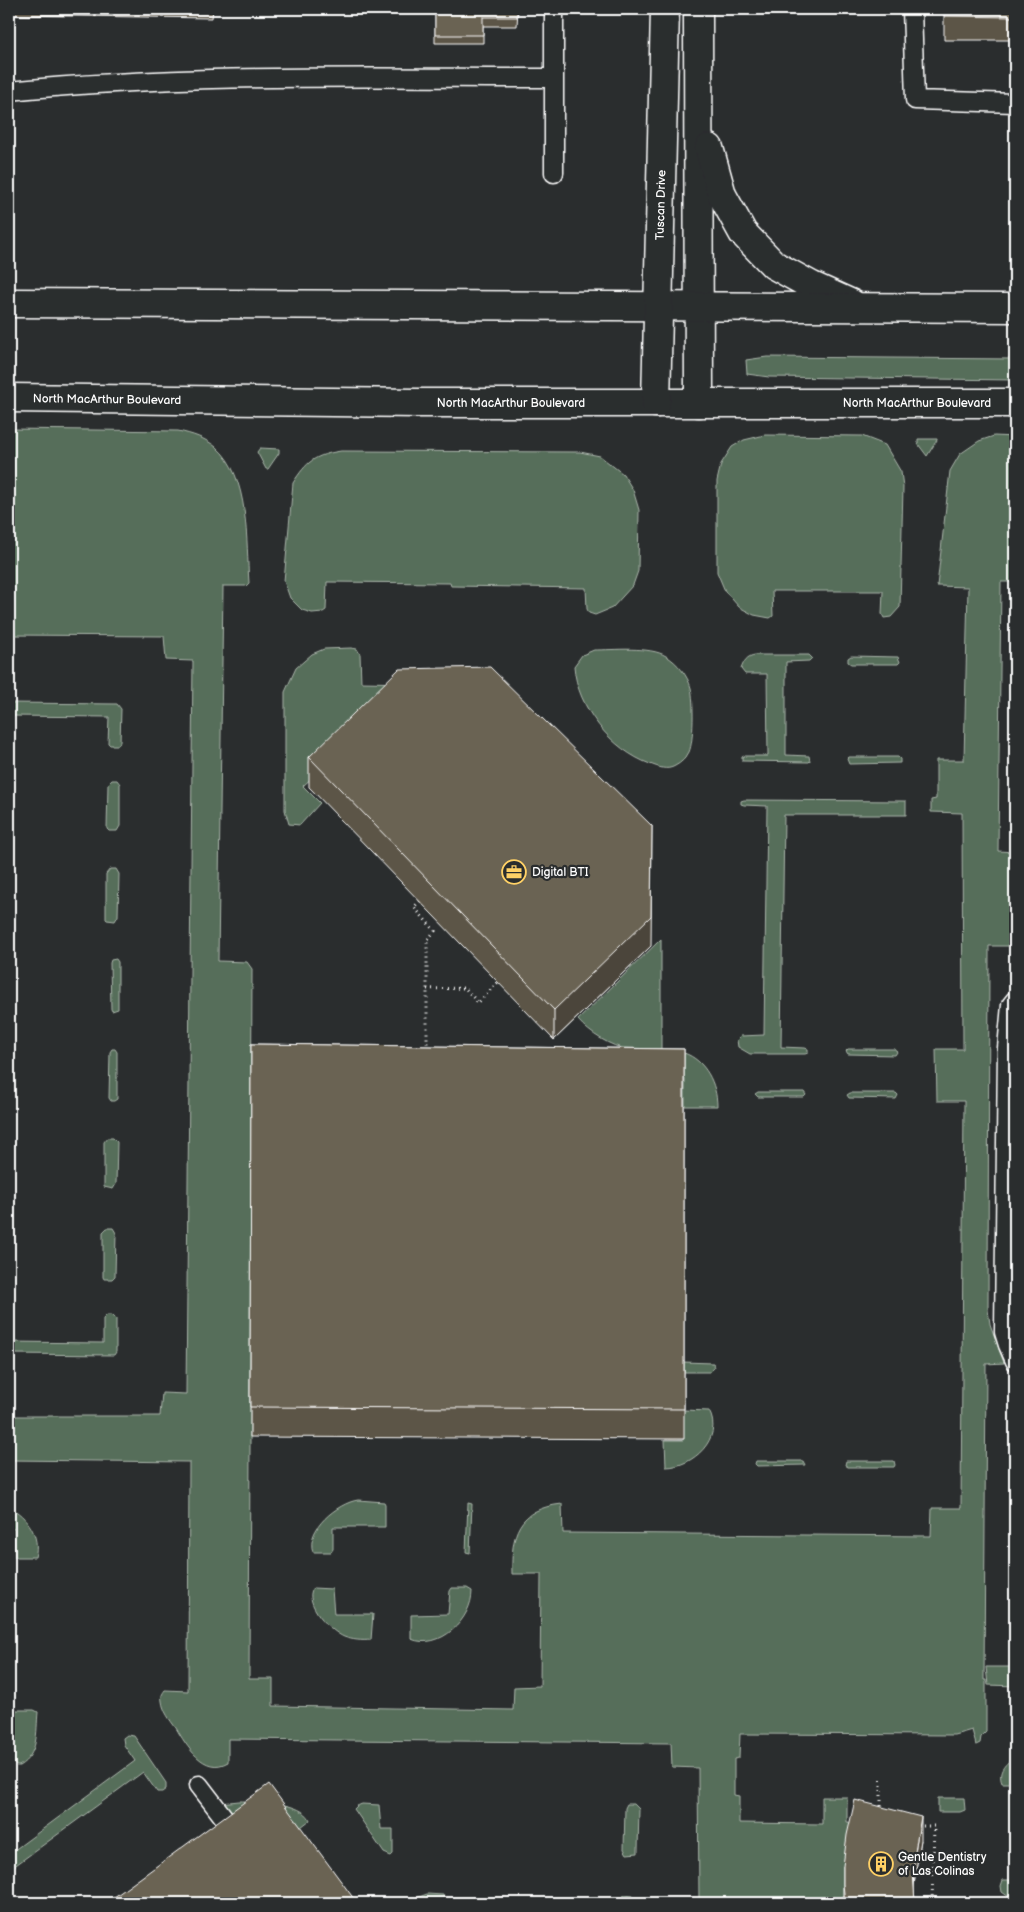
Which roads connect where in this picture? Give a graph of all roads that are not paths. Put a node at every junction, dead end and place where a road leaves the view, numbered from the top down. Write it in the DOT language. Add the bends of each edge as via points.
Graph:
graph roads {
  1 [pos="554,9"];
  2 [pos="665,9"];
  3 [pos="698,9"];
  4 [pos="912,9"];
  5 [pos="554,78"];
  6 [pos="9,90"];
  7 [pos="1015,103"];
  8 [pos="698,107"];
  9 [pos="554,173"];
  10 [pos="9,303"];
  11 [pos="659,306"];
  12 [pos="700,307"];
  13 [pos="860,308"];
  14 [pos="1015,308"];
  15 [pos="9,398"];
  16 [pos="656,403"];
  17 [pos="699,403"];
  18 [pos="1015,403"];
  19 [pos="1015,1000"];
  20 [pos="1015,1361"];
  21 [pos="200,1784"];
  22 [pos="238,1837"];
  1 -- 5 [label="lane"];
  2 -- 11 [label="main road, Tuscan Drive"];
  3 -- 8 [label="main road"];
  4 -- 7 [label="lane" via="915,100"];
  5 -- 6 [label="lane" via="180,80"];
  5 -- 9 [label="lane"];
  8 -- 12 [label="main road"];
  8 -- 13 [label="main road" via="722,195 743,233 774,265"];
  10 -- 11 [label="main road"];
  11 -- 12 [label="main road"];
  11 -- 16 [label="main road, Tuscan Drive"];
  12 -- 13 [label="main road"];
  12 -- 17 [label="main road"];
  13 -- 14 [label="main road"];
  15 -- 16 [label="main road, North MacArthur Boulevard"];
  16 -- 17 [label="main road, North MacArthur Boulevard"];
  17 -- 18 [label="main road, North MacArthur Boulevard"];
  19 -- 20 [label="lane" via="1007,1031 1004,1322 1004,1332"];
  21 -- 22 [label="lane"];
}
